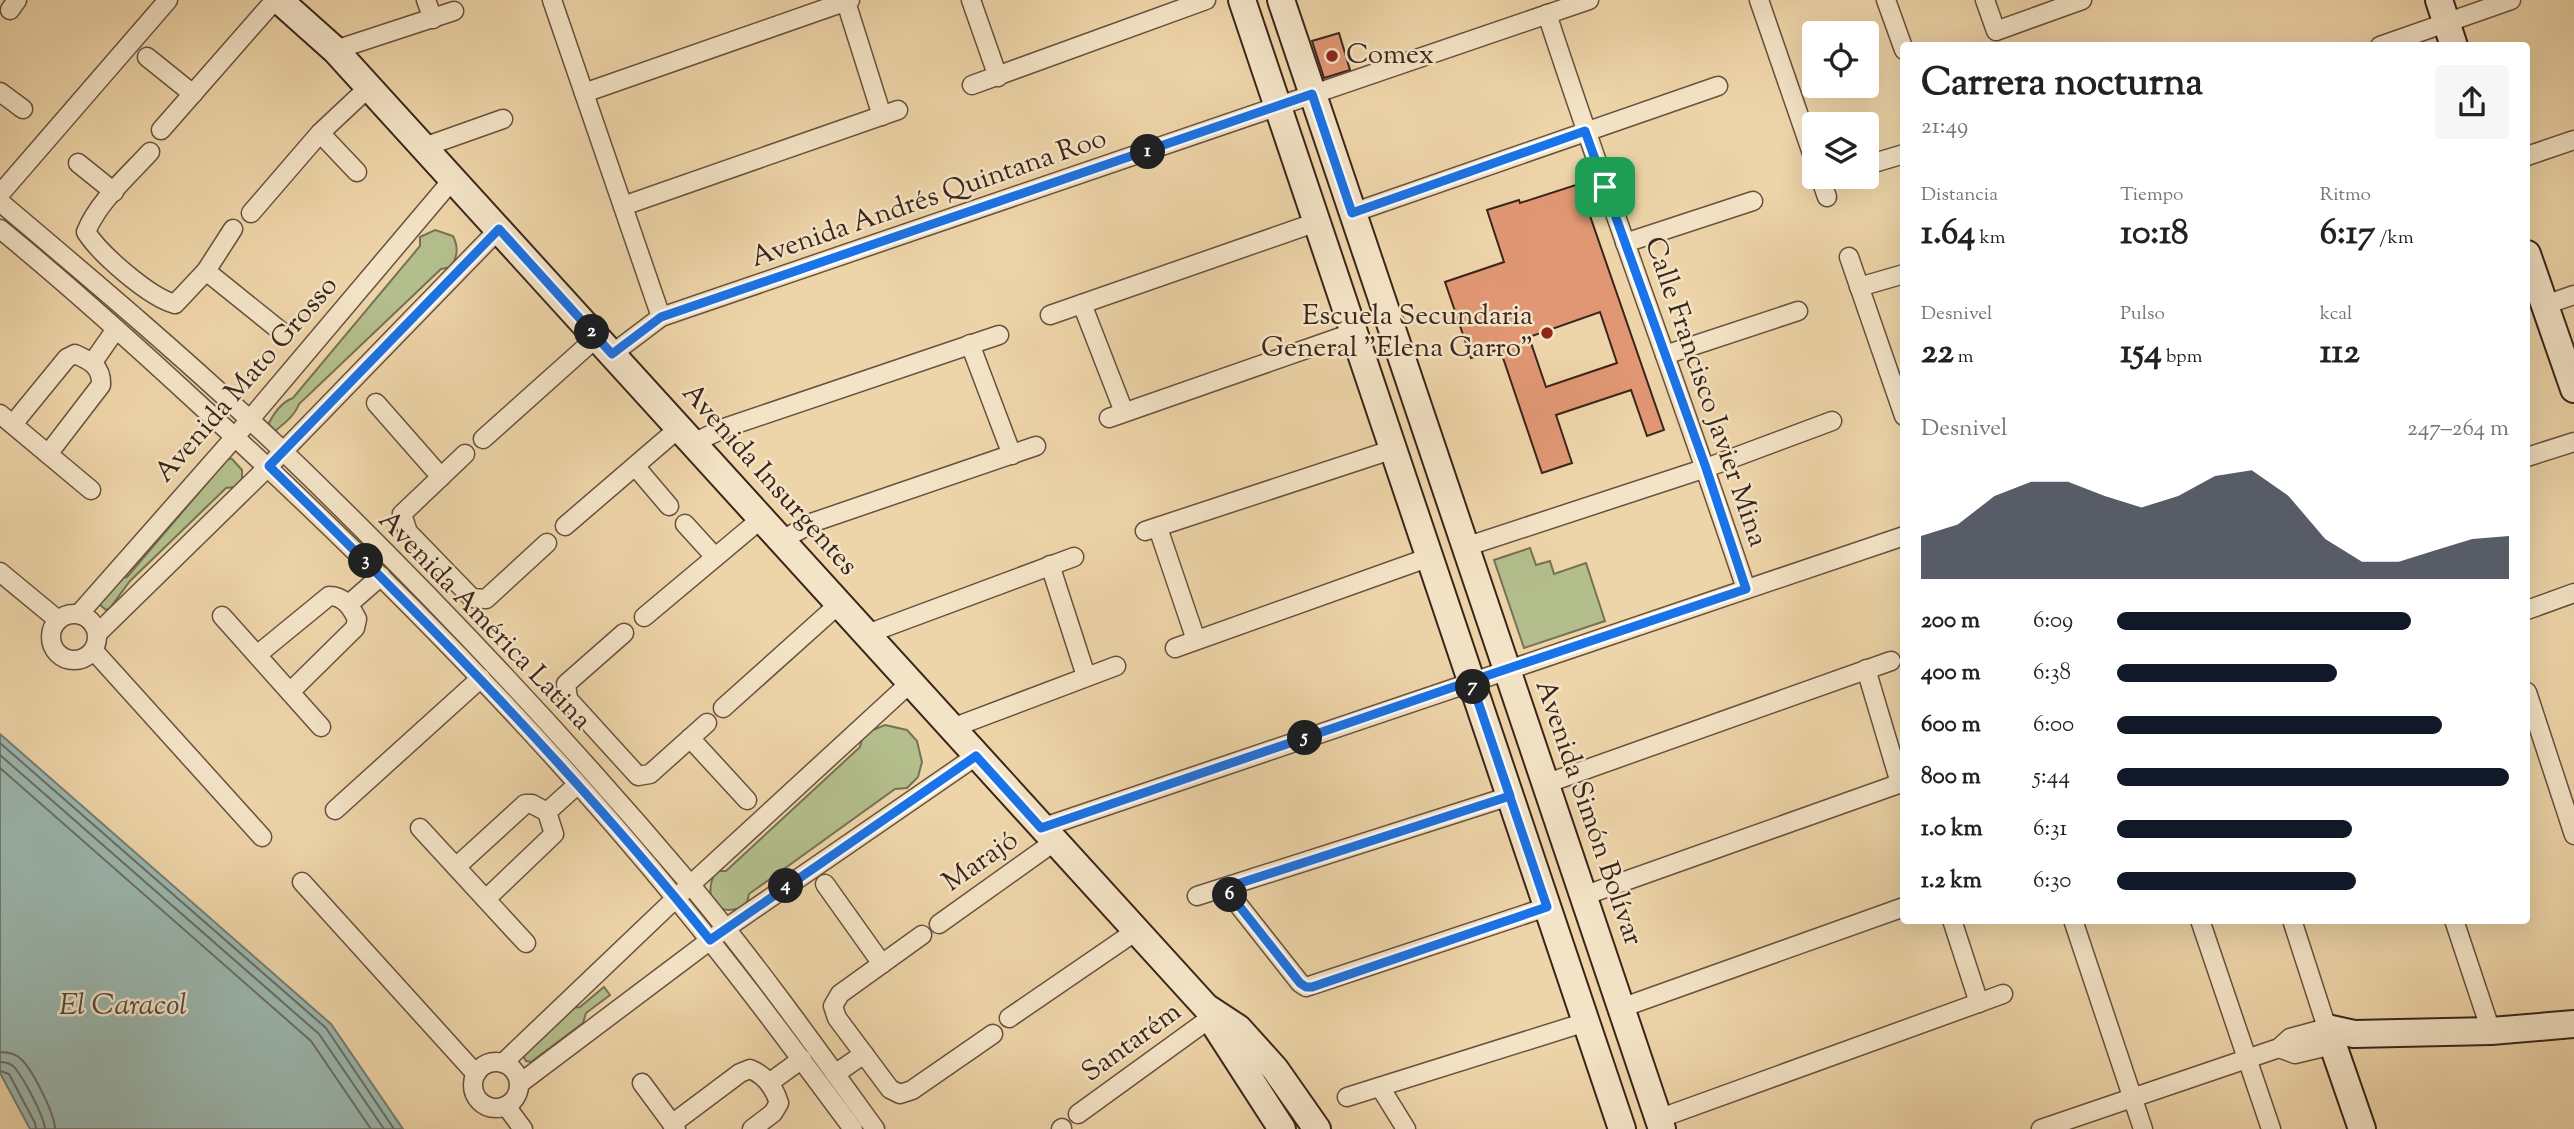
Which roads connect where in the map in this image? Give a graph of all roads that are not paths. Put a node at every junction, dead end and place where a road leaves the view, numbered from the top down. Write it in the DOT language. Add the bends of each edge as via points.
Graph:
graph roads {
  1 [pos="168,0"];
  2 [pos="277,0"];
  3 [pos="426,0"];
  4 [pos="552,0"];
  5 [pos="971,0"];
  6 [pos="1206,0"];
  7 [pos="1242,0"];
  8 [pos="1281,0"];
  9 [pos="1589,0"];
  10 [pos="1759,0"];
  11 [pos="1886,0"];
  12 [pos="1985,0"];
  13 [pos="2082,0"];
  14 [pos="2511,0"];
  15 [pos="848,1"];
  16 [pos="454,12"];
  17 [pos="1547,14"];
  18 [pos="433,19"];
  19 [pos="2446,22"];
  20 [pos="1901,42"];
  21 [pos="2391,42"];
  22 [pos="335,50"];
  23 [pos="147,57"];
  24 [pos="998,77"];
  25 [pos="972,85"];
  26 [pos="1718,86"];
  27 [pos="369,87"];
  28 [pos="0,92"];
  29 [pos="584,93"];
  30 [pos="193,94"];
  31 [pos="1312,94"];
  32 [pos="1279,107"];
  33 [pos="23,109"];
  34 [pos="503,120"];
  35 [pos="1802,124"];
  36 [pos="161,130"];
  37 [pos="1585,131"];
  38 [pos="320,133"];
  39 [pos="2574,140"];
  40 [pos="424,147"];
  41 [pos="150,152"];
  42 [pos="1900,154"];
  43 [pos="2530,155"];
  44 [pos="1879,161"];
  45 [pos="78,163"];
  46 [pos="357,172"];
  47 [pos="453,179"];
  48 [pos="114,192"];
  49 [pos="0,194"];
  50 [pos="1753,201"];
  51 [pos="0,202"];
  52 [pos="623,206"];
  53 [pos="251,213"];
  54 [pos="1352,213"];
  55 [pos="1317,222"];
  56 [pos="233,229"];
  57 [pos="499,229"];
  58 [pos="3,238"];
  59 [pos="1625,243"];
  60 [pos="1849,257"];
  61 [pos="2530,262"];
  62 [pos="206,271"];
  63 [pos="1900,275"];
  64 [pos="117,285"];
  65 [pos="1859,287"];
  66 [pos="2574,295"];
  67 [pos="1082,304"];
  68 [pos="2545,305"];
  69 [pos="1798,311"];
  70 [pos="1050,315"];
  71 [pos="661,317"];
  72 [pos="116,329"];
  73 [pos="1355,332"];
  74 [pos="283,333"];
  75 [pos="999,334"];
  76 [pos="970,344"];
  77 [pos="604,345"];
  78 [pos="1665,355"];
  79 [pos="93,362"];
  80 [pos="1410,383"];
  81 [pos="2574,389"];
  82 [pos="1375,393"];
  83 [pos="376,403"];
  84 [pos="1900,405"];
  85 [pos="6,419"];
  86 [pos="249,421"];
  87 [pos="1832,421"];
  88 [pos="686,435"];
  89 [pos="235,437"];
  90 [pos="483,439"];
  91 [pos="2574,442"];
  92 [pos="1036,446"];
  93 [pos="1394,449"];
  94 [pos="283,451"];
  95 [pos="48,454"];
  96 [pos="465,454"];
  97 [pos="1012,455"];
  98 [pos="2530,456"];
  99 [pos="269,466"];
  100 [pos="635,466"];
  101 [pos="1706,468"];
  102 [pos="442,477"];
  103 [pos="91,490"];
  104 [pos="669,506"];
  105 [pos="761,519"];
  106 [pos="685,524"];
  107 [pos="565,526"];
  108 [pos="1900,537"];
  109 [pos="782,540"];
  110 [pos="547,543"];
  111 [pos="1465,547"];
  112 [pos="715,557"];
  113 [pos="1074,557"];
  114 [pos="1430,557"];
  115 [pos="433,558"];
  116 [pos="1050,565"];
  117 [pos="0,572"];
  118 [pos="381,576"];
  119 [pos="413,581"];
  120 [pos="1746,589"];
  121 [pos="2574,593"];
  122 [pos="349,604"];
  123 [pos="839,604"];
  124 [pos="2530,609"];
  125 [pos="79,614"];
  126 [pos="222,616"];
  127 [pos="644,617"];
  128 [pos="58,620"];
  129 [pos="98,633"];
  130 [pos="624,634"];
  131 [pos="867,634"];
  132 [pos="1196,640"];
  133 [pos="1175,648"];
  134 [pos="94,651"];
  135 [pos="257,655"];
  136 [pos="1891,661"];
  137 [pos="1116,666"];
  138 [pos="1866,669"];
  139 [pos="1506,670"];
  140 [pos="1086,676"];
  141 [pos="481,678"];
  142 [pos="1471,681"];
  143 [pos="910,682"];
  144 [pos="290,692"];
  145 [pos="2530,700"];
  146 [pos="723,708"];
  147 [pos="706,723"];
  148 [pos="321,727"];
  149 [pos="952,728"];
  150 [pos="690,738"];
  151 [pos="605,740"];
  152 [pos="976,756"];
  153 [pos="580,761"];
  154 [pos="1900,776"];
  155 [pos="1900,783"];
  156 [pos="1545,784"];
  157 [pos="577,785"];
  158 [pos="1510,796"];
  159 [pos="747,800"];
  160 [pos="335,810"];
  161 [pos="547,812"];
  162 [pos="420,828"];
  163 [pos="1048,835"];
  164 [pos="2574,835"];
  165 [pos="262,837"];
  166 [pos="456,867"];
  167 [pos="302,882"];
  168 [pos="825,884"];
  169 [pos="690,885"];
  170 [pos="1225,888"];
  171 [pos="1197,896"];
  172 [pos="1583,896"];
  173 [pos="676,898"];
  174 [pos="486,899"];
  175 [pos="1547,907"];
  176 [pos="1900,908"];
  177 [pos="939,924"];
  178 [pos="1953,924"];
  179 [pos="2074,924"];
  180 [pos="2201,924"];
  181 [pos="2294,924"];
  182 [pos="2455,924"];
  183 [pos="725,929"];
  184 [pos="1136,931"];
  185 [pos="922,935"];
  186 [pos="710,940"];
  187 [pos="526,943"];
  188 [pos="882,964"];
  189 [pos="2003,994"];
  190 [pos="1979,1003"];
  191 [pos="1621,1008"];
  192 [pos="1211,1013"];
  193 [pos="1009,1018"];
  194 [pos="1586,1022"];
  195 [pos="2574,1024"];
  196 [pos="2491,1031"];
  197 [pos="993,1034"];
  198 [pos="2338,1036"];
  199 [pos="864,1054"];
  200 [pos="802,1059"];
  201 [pos="2247,1059"];
  202 [pos="503,1063"];
  203 [pos="476,1074"];
  204 [pos="835,1074"];
  205 [pos="642,1083"];
  206 [pos="769,1083"];
  207 [pos="519,1084"];
  208 [pos="1380,1087"];
  209 [pos="1347,1097"];
  210 [pos="2132,1098"];
  211 [pos="506,1106"];
  212 [pos="1078,1114"];
  213 [pos="1660,1124"];
  214 [pos="674,1127"];
  215 [pos="1279,1128"];
  216 [pos="523,1129"];
  217 [pos="752,1129"];
  218 [pos="853,1129"];
  219 [pos="875,1129"];
  220 [pos="1317,1129"];
  221 [pos="1406,1129"];
  222 [pos="1622,1129"];
  223 [pos="2041,1129"];
  224 [pos="2143,1129"];
  225 [pos="2272,1129"];
  226 [pos="2362,1129"];
  1 -- 49 [label="street"];
  2 -- 22 [label="main road, Avenida Insurgentes"];
  2 -- 30 [label="street"];
  3 -- 18 [label="street"];
  4 -- 29 [label="street"];
  5 -- 24 [label="street"];
  6 -- 24 [label="street"];
  7 -- 32 [label="main road"];
  8 -- 31 [label="main road, Avenida Simón Bolívar"];
  9 -- 17 [label="street, Avenida Andrés Quintana Roo"];
  10 -- 35 [label="street"];
  11 -- 20 [label="street"];
  12 -- 13 [label="street" via="1997,31"];
  14 -- 19 [label="street"];
  15 -- 29 [label="street"];
  15 -- 52 [label="street" via="890,113"];
  16 -- 18 [label="street"];
  17 -- 31 [label="street, Avenida Andrés Quintana Roo"];
  17 -- 37 [label="street, Calle Francisco Javier Mina"];
  18 -- 22 [label="street"];
  19 -- 21 [label="street"];
  22 -- 27 [label="main road, Avenida Insurgentes"];
  23 -- 30 [label="street"];
  24 -- 25 [label="street"];
  26 -- 37 [label="street"];
  27 -- 38 [label="street"];
  27 -- 40 [label="main road, Avenida Insurgentes"];
  28 -- 33 [label="street"];
  29 -- 52 [label="street"];
  30 -- 36 [label="street"];
  31 -- 32 [label="street, Avenida Andrés Quintana Roo"];
  31 -- 54 [label="main road, Avenida Simón Bolívar"];
  32 -- 55 [label="main road"];
  32 -- 71 [label="street, Avenida Andrés Quintana Roo"];
  34 -- 40 [label="street"];
  37 -- 54 [label="street"];
  37 -- 59 [label="street, Calle Francisco Javier Mina"];
  38 -- 46 [label="street"];
  38 -- 53 [label="street"];
  39 -- 43 [label="street"];
  40 -- 47 [label="main road, Avenida Insurgentes"];
  41 -- 48 [label="street"];
  42 -- 44 [label="street"];
  45 -- 48 [label="street"];
  47 -- 57 [label="main road, Avenida Insurgentes"];
  47 -- 86 [label="street, Avenida Mato Grosso"];
  48 -- 64 [label="street" via="86,232"];
  50 -- 59 [label="street"];
  51 -- 64 [label="street, Avenida América Latina"];
  52 -- 71 [label="street"];
  54 -- 80 [label="main road, Avenida Simón Bolívar"];
  55 -- 67 [label="street"];
  55 -- 73 [label="main road"];
  56 -- 62 [label="street"];
  57 -- 77 [label="main road, Avenida Insurgentes"];
  57 -- 94 [label="street"];
  58 -- 72 [label="street, Avenida América Latina"];
  59 -- 78 [label="street, Calle Francisco Javier Mina"];
  60 -- 65 [label="street"];
  61 -- 68 [label="main road"];
  62 -- 64 [label="street" via="175,304"];
  62 -- 74 [label="street"];
  63 -- 65 [label="street"];
  64 -- 86 [label="street, Avenida América Latina"];
  65 -- 84 [label="street"];
  66 -- 68 [label="street"];
  67 -- 70 [label="street"];
  67 -- 73 [label="street" via="1116,415"];
  68 -- 81 [label="main road"];
  69 -- 78 [label="street"];
  71 -- 77 [label="street, Avenida Andrés Quintana Roo"];
  72 -- 79 [label="street"];
  72 -- 89 [label="street, Avenida América Latina"];
  73 -- 82 [label="main road"];
  75 -- 76 [label="street"];
  76 -- 88 [label="street" via="740,423"];
  76 -- 97 [label="street"];
  77 -- 88 [label="main road, Avenida Insurgentes"];
  77 -- 90 [label="street, Avenida Andrés Quintana Roo"];
  78 -- 101 [label="street, Calle Francisco Javier Mina"];
  79 -- 85 [label="street" via="75,354 67,358"];
  79 -- 95 [label="street" via="102,386"];
  80 -- 82 [label="main road"];
  80 -- 111 [label="main road, Avenida Simón Bolívar"];
  82 -- 93 [label="main road"];
  83 -- 102 [label="street"];
  85 -- 95 [label="street"];
  86 -- 89 [label="street, Avenida Mato Grosso"];
  86 -- 94 [label="street, Avenida América Latina"];
  87 -- 101 [label="street"];
  88 -- 100 [label="street"];
  88 -- 105 [label="main road, Avenida Insurgentes"];
  89 -- 99 [label="street, Avenida América Latina"];
  89 -- 125 [label="street, Avenida Mato Grosso"];
  91 -- 98 [label="street"];
  92 -- 97 [label="street"];
  93 -- 114 [label="main road"];
  93 -- 132 [label="street" via="1152,529"];
  94 -- 99 [label="street"];
  94 -- 119 [label="street, Avenida América Latina"];
  95 -- 103 [label="street"];
  96 -- 102 [label="street"];
  97 -- 109 [label="street" via="814,522"];
  99 -- 118 [label="street, Avenida América Latina"];
  99 -- 129 [label="street"];
  100 -- 104 [label="street"];
  100 -- 107 [label="street"];
  101 -- 111 [label="street"];
  101 -- 120 [label="street, Calle Francisco Javier Mina"];
  102 -- 115 [label="street" via="402,514 408,532"];
  105 -- 109 [label="main road, Avenida Insurgentes"];
  105 -- 112 [label="street"];
  106 -- 112 [label="street"];
  108 -- 120 [label="street, Marajó"];
  109 -- 123 [label="main road, Avenida Insurgentes"];
  110 -- 115 [label="street" via="486,599 472,598"];
  111 -- 139 [label="main road, Avenida Simón Bolívar"];
  112 -- 127 [label="street"];
  113 -- 116 [label="street"];
  114 -- 132 [label="street"];
  114 -- 142 [label="main road"];
  115 -- 119 [label="street"];
  116 -- 131 [label="street"];
  116 -- 140 [label="street"];
  117 -- 128 [label="street"];
  118 -- 122 [label="street"];
  118 -- 141 [label="street, Avenida América Latina"];
  119 -- 153 [label="street, Avenida América Latina"];
  120 -- 139 [label="street, Marajó"];
  121 -- 124 [label="street"];
  122 -- 135 [label="street" via="329,596"];
  122 -- 144 [label="street" via="358,619 355,628"];
  123 -- 131 [label="main road, Avenida Insurgentes"];
  123 -- 146 [label="street"];
  125 -- 128 [label="street"];
  125 -- 129 [label="street" via="91,620"];
  126 -- 135 [label="street"];
  128 -- 134 [label="street" via="51,641 64,659 86,659"];
  129 -- 134 [label="street"];
  130 -- 151 [label="street" via="566,684 568,699"];
  131 -- 143 [label="main road, Avenida Insurgentes"];
  132 -- 133 [label="street"];
  134 -- 165 [label="street"];
  135 -- 144 [label="street"];
  136 -- 138 [label="street"];
  137 -- 140 [label="street"];
  138 -- 154 [label="street"];
  138 -- 156 [label="street"];
  139 -- 142 [label="street, Marajó"];
  139 -- 156 [label="main road, Avenida Simón Bolívar"];
  140 -- 149 [label="street"];
  141 -- 157 [label="street, Avenida América Latina"];
  141 -- 160 [label="street"];
  142 -- 158 [label="main road"];
  142 -- 163 [label="street, Marajó"];
  143 -- 149 [label="main road, Avenida Insurgentes"];
  143 -- 169 [label="street"];
  144 -- 148 [label="street"];
  145 -- 164 [label="street"];
  147 -- 150 [label="street"];
  149 -- 152 [label="main road, Avenida Insurgentes"];
  150 -- 151 [label="street" via="650,774 638,776"];
  150 -- 159 [label="street"];
  151 -- 153 [label="street"];
  152 -- 163 [label="main road, Avenida Insurgentes"];
  152 -- 183 [label="street"];
  153 -- 169 [label="street, Avenida América Latina"];
  155 -- 172 [label="street"];
  156 -- 172 [label="main road, Avenida Simón Bolívar"];
  157 -- 161 [label="street"];
  157 -- 173 [label="street, Avenida América Latina"];
  158 -- 170 [label="street"];
  158 -- 175 [label="main road"];
  161 -- 166 [label="street" via="525,804"];
  161 -- 174 [label="street" via="554,834"];
  162 -- 166 [label="street"];
  163 -- 177 [label="street, Marajó"];
  163 -- 184 [label="main road, Avenida Insurgentes"];
  166 -- 174 [label="street"];
  167 -- 203 [label="street"];
  168 -- 188 [label="street"];
  169 -- 173 [label="street"];
  169 -- 183 [label="street, Avenida América Latina"];
  170 -- 171 [label="street"];
  170 -- 175 [label="street" via="1306,987"];
  172 -- 191 [label="main road, Avenida Simón Bolívar"];
  173 -- 186 [label="street, Avenida América Latina"];
  173 -- 202 [label="street"];
  174 -- 187 [label="street"];
  175 -- 194 [label="main road"];
  176 -- 191 [label="street"];
  178 -- 190 [label="street"];
  179 -- 210 [label="street"];
  180 -- 201 [label="street"];
  181 -- 198 [label="street"];
  182 -- 196 [label="street"];
  183 -- 186 [label="street"];
  183 -- 204 [label="street, Avenida América Latina"];
  184 -- 192 [label="main road, Avenida Insurgentes"];
  184 -- 193 [label="street"];
  185 -- 188 [label="street"];
  186 -- 200 [label="street, Avenida América Latina"];
  186 -- 207 [label="street"];
  188 -- 199 [label="street" via="840,994 833,1006"];
  189 -- 190 [label="street"];
  190 -- 213 [label="street"];
  191 -- 213 [label="main road, Avenida Simón Bolívar"];
  192 -- 212 [label="street, Santarém"];
  192 -- 215 [label="main road, Avenida Insurgentes"];
  192 -- 220 [label="main road, Avenida Insurgentes" via="1238,1028 1275,1069"];
  194 -- 208 [label="street"];
  194 -- 222 [label="main road"];
  195 -- 196 [label="main road"];
  196 -- 198 [label="main road"];
  197 -- 199 [label="street" via="900,1094"];
  198 -- 201 [label="street" via="2290,1038 2279,1048"];
  198 -- 226 [label="main road"];
  199 -- 204 [label="street"];
  200 -- 206 [label="street"];
  200 -- 218 [label="street, Avenida América Latina"];
  201 -- 210 [label="street"];
  201 -- 225 [label="street"];
  202 -- 203 [label="street" via="483,1066"];
  202 -- 207 [label="street"];
  203 -- 211 [label="street" via="474,1093 480,1101 497,1108"];
  204 -- 219 [label="street, Avenida América Latina"];
  205 -- 214 [label="street"];
  206 -- 214 [label="street" via="750,1069 740,1073"];
  206 -- 217 [label="street" via="779,1103"];
  207 -- 211 [label="street" via="518,1093"];
  208 -- 209 [label="street"];
  208 -- 221 [label="street"];
  210 -- 223 [label="street"];
  210 -- 224 [label="street"];
  211 -- 216 [label="street"];
}
